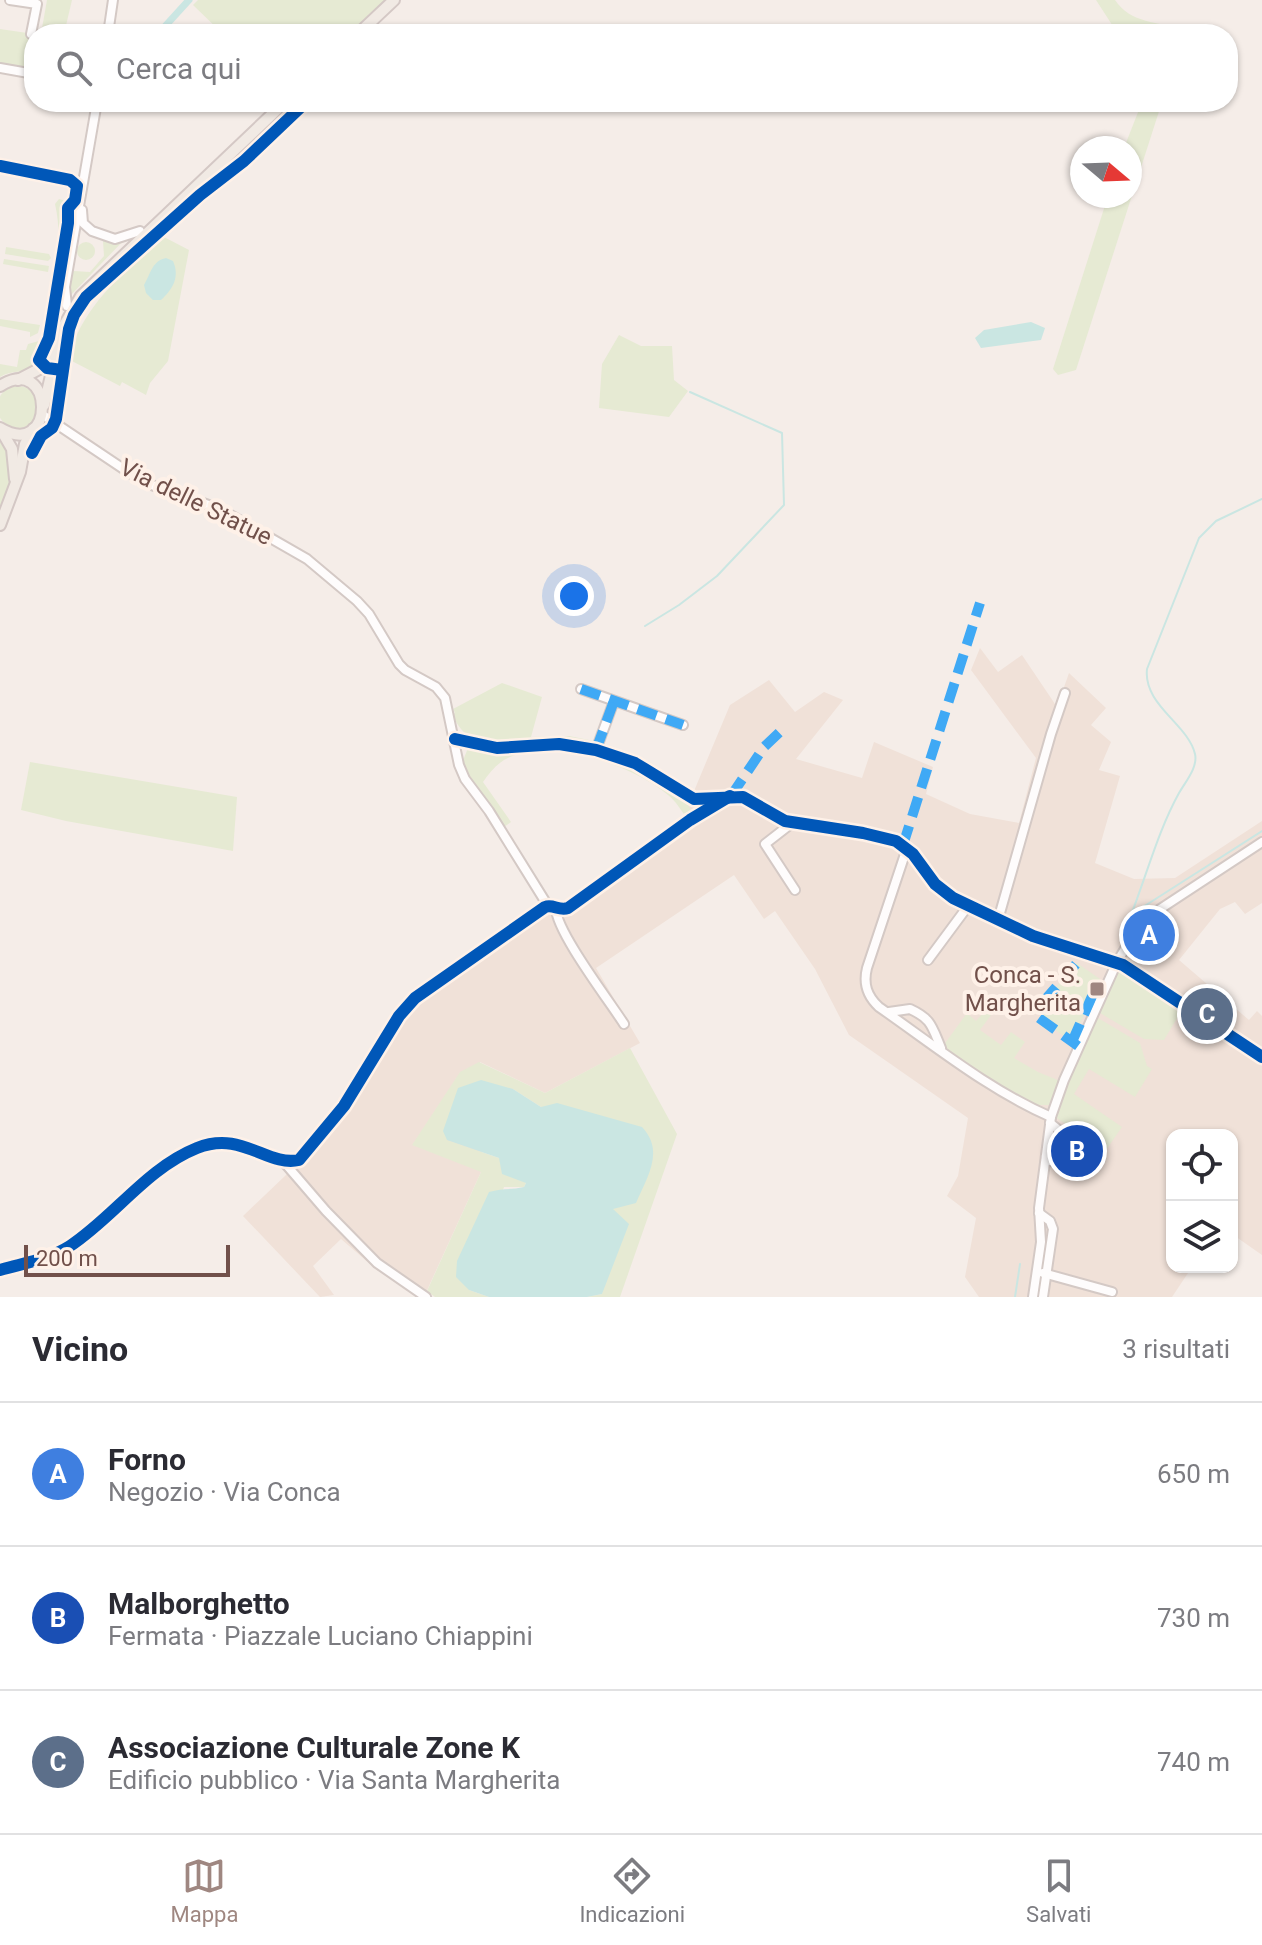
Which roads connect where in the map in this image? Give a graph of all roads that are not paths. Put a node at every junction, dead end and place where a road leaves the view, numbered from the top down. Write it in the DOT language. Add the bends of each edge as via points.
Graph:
graph roads {
  1 [pos="10,0"];
  2 [pos="113,0"];
  3 [pos="394,0"];
  4 [pos="33,24"];
  5 [pos="109,24"];
  6 [pos="369,24"];
  7 [pos="0,68"];
  8 [pos="24,72"];
  9 [pos="95,112"];
  10 [pos="95,112"];
  11 [pos="274,112"];
  12 [pos="201,180"];
  13 [pos="140,231"];
  14 [pos="67,306"];
  15 [pos="18,380"];
  16 [pos="2,384"];
  17 [pos="43,410"];
  18 [pos="0,428"];
  19 [pos="33,429"];
  20 [pos="11,496"];
  21 [pos="0,525"];
  22 [pos="581,689"];
  23 [pos="1065,693"];
  24 [pos="614,701"];
  25 [pos="683,725"];
  26 [pos="455,739"];
  27 [pos="596,750"];
  28 [pos="730,796"];
  29 [pos="699,803"];
  30 [pos="702,812"];
  31 [pos="689,821"];
  32 [pos="792,823"];
  33 [pos="1262,842"];
  34 [pos="907,848"];
  35 [pos="795,890"];
  36 [pos="968,906"];
  37 [pos="552,907"];
  38 [pos="998,920"];
  39 [pos="928,960"];
  40 [pos="1117,962"];
  41 [pos="886,1011"];
  42 [pos="624,1024"];
  43 [pos="944,1052"];
  44 [pos="1262,1057"];
  45 [pos="1051,1120"];
  46 [pos="1046,1156"];
  47 [pos="283,1161"];
  48 [pos="1039,1213"];
  49 [pos="0,1270"];
  50 [pos="1037,1271"];
  51 [pos="1047,1274"];
  52 [pos="1112,1292"];
  53 [pos="426,1297"];
  54 [pos="1033,1297"];
  55 [pos="1043,1297"];
  1 -- 4 [label="street" via="37,4"];
  2 -- 5 [label="street"];
  3 -- 6 [label="main road"];
  7 -- 8 [label="street"];
  9 -- 13 [label="street" via="83,223 115,239"];
  10 -- 14 [label="street" via="65,287"];
  11 -- 12 [label="main road"];
  12 -- 13 [label="main road"];
  12 -- 17 [label="main road" via="72,308"];
  13 -- 14 [label="main road" via="84,282"];
  14 -- 15 [label="main road" via="46,360"];
  15 -- 16 [label="main road"];
  15 -- 17 [label="main road" via="36,388"];
  17 -- 19 [label="main road"];
  17 -- 26 [label="street, Via delle Statue" via="143,482 231,514 325,573 369,614 405,670 441,692"];
  18 -- 19 [label="main road" via="19,434"];
  18 -- 20 [label="main road" via="14,461"];
  19 -- 20 [label="main road"];
  20 -- 21 [label="main road"];
  22 -- 24 [label="street"];
  23 -- 38 [label="street"];
  24 -- 25 [label="street"];
  24 -- 27 [label="street"];
  26 -- 27 [label="street" via="497,748 559,744"];
  26 -- 37 [label="street, Via delle Statue" via="465,779"];
  27 -- 29 [label="street" via="635,763"];
  28 -- 29 [label="street"];
  28 -- 30 [label="street"];
  28 -- 32 [label="street" via="751,800"];
  29 -- 30 [label="street"];
  29 -- 31 [label="street"];
  30 -- 31 [label="street"];
  31 -- 37 [label="street" via="568,908"];
  32 -- 34 [label="street" via="878,835"];
  32 -- 35 [label="street" via="765,844"];
  33 -- 40 [label="street" via="1154,913"];
  34 -- 36 [label="street" via="935,884"];
  34 -- 41 [label="street" via="864,978 871,998"];
  36 -- 38 [label="street"];
  36 -- 39 [label="street"];
  37 -- 42 [label="street, Via delle Statue"];
  37 -- 47 [label="street" via="409,1003 329,1125 299,1160"];
  38 -- 40 [label="street"];
  40 -- 44 [label="street"];
  40 -- 45 [label="street"];
  41 -- 43 [label="street"];
  41 -- 43 [label="street" via="910,1009 931,1022"];
  43 -- 45 [label="street"];
  45 -- 46 [label="street"];
  45 -- 46 [label="street" via="1070,1147 1059,1162"];
  46 -- 48 [label="street"];
  47 -- 49 [label="street" via="235,1144 199,1147 167,1165 68,1247"];
  47 -- 53 [label="street" via="377,1263"];
  48 -- 50 [label="street"];
  48 -- 51 [label="street" via="1053,1229"];
  50 -- 51 [label="street"];
  50 -- 54 [label="street"];
  51 -- 52 [label="street"];
  51 -- 55 [label="street"];
}
